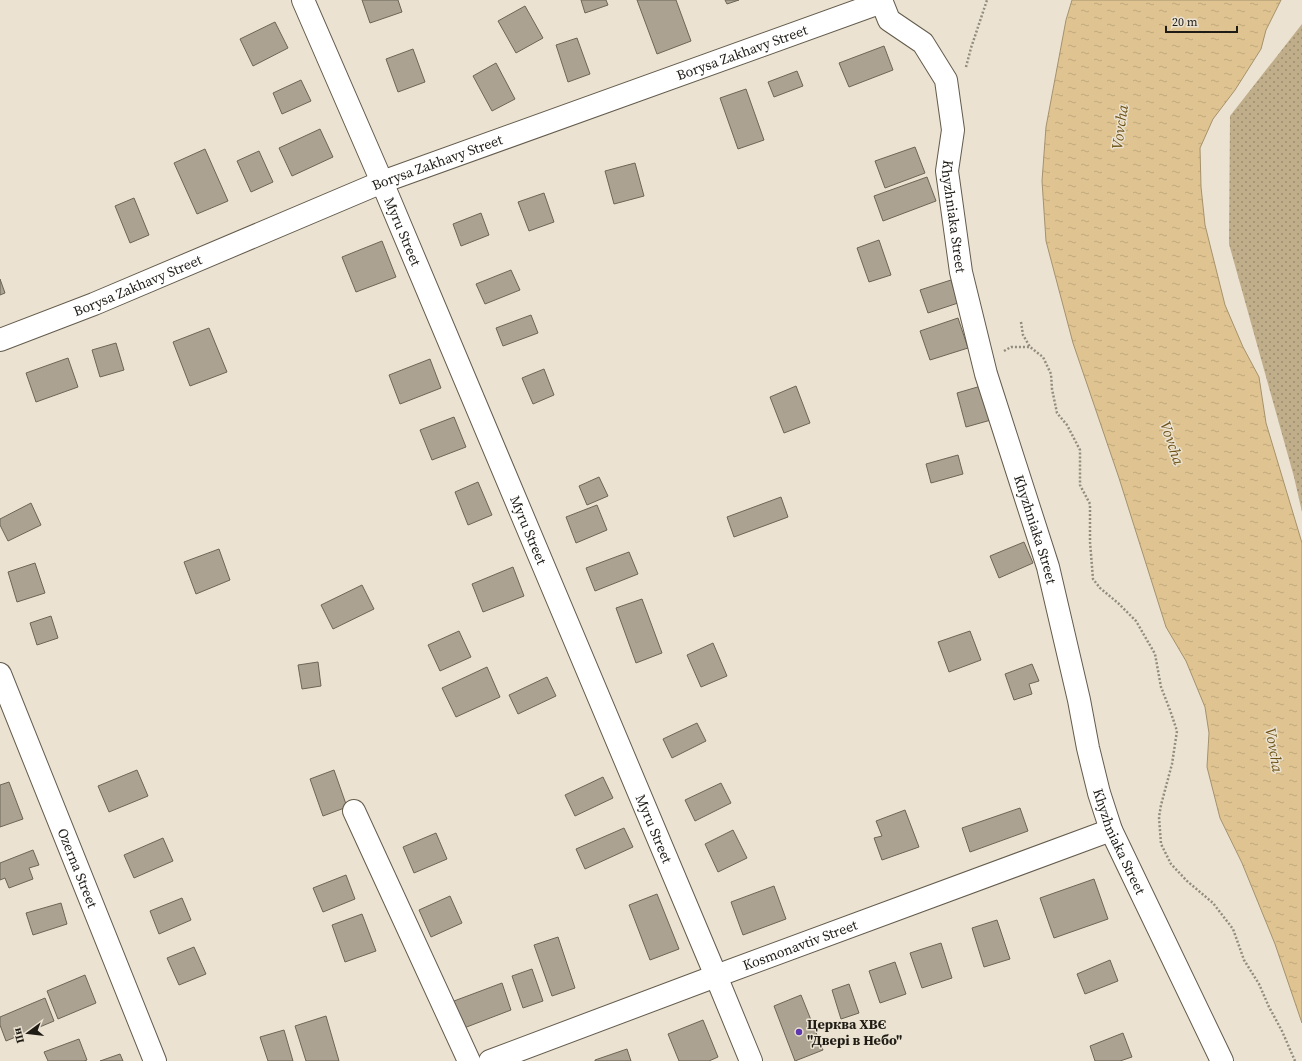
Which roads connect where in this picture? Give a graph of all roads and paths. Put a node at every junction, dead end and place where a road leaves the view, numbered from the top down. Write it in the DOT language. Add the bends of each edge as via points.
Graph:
graph roads {
  1 [pos="304,0"];
  2 [pos="987,0"];
  3 [pos="882,1"];
  4 [pos="965,70"];
  5 [pos="382,182"];
  6 [pos="1021,322"];
  7 [pos="0,340"];
  8 [pos="1,679"];
  9 [pos="354,812"];
  10 [pos="1111,830"];
  11 [pos="716,976"];
  12 [pos="155,1061"];
  13 [pos="469,1061"];
  14 [pos="490,1061"];
  15 [pos="751,1061"];
  16 [pos="1222,1061"];
  17 [pos="1295,1061"];
  1 -- 5 [label="street, Myru Street"];
  2 -- 4 [label="path"];
  3 -- 5 [label="street, Borysa Zakhavy Street"];
  3 -- 10 [label="street, Khyzhniaka Street" via="889,20 923,43 946,80 953,130 947,171 961,272 986,374 1048,567 1088,748"];
  5 -- 7 [label="street, Borysa Zakhavy Street" via="94,304"];
  5 -- 11 [label="street, Myru Street"];
  6 -- 17 [label="path" via="1023,335 1030,347 1043,357 1052,374 1057,413 1067,425 1080,450 1080,485 1090,504 1093,579 1136,622 1155,654 1161,687 1177,731 1159,817 1161,844 1170,864 1213,903 1233,930 1244,960"];
  8 -- 12 [label="street, Ozerna Street"];
  9 -- 13 [label="street"];
  10 -- 11 [label="street, Kosmonavtiv Street"];
  10 -- 16 [label="street, Khyzhniaka Street"];
  11 -- 14 [label="street, Kosmonavtiv Street"];
  11 -- 15 [label="street, Myru Street"];
}
